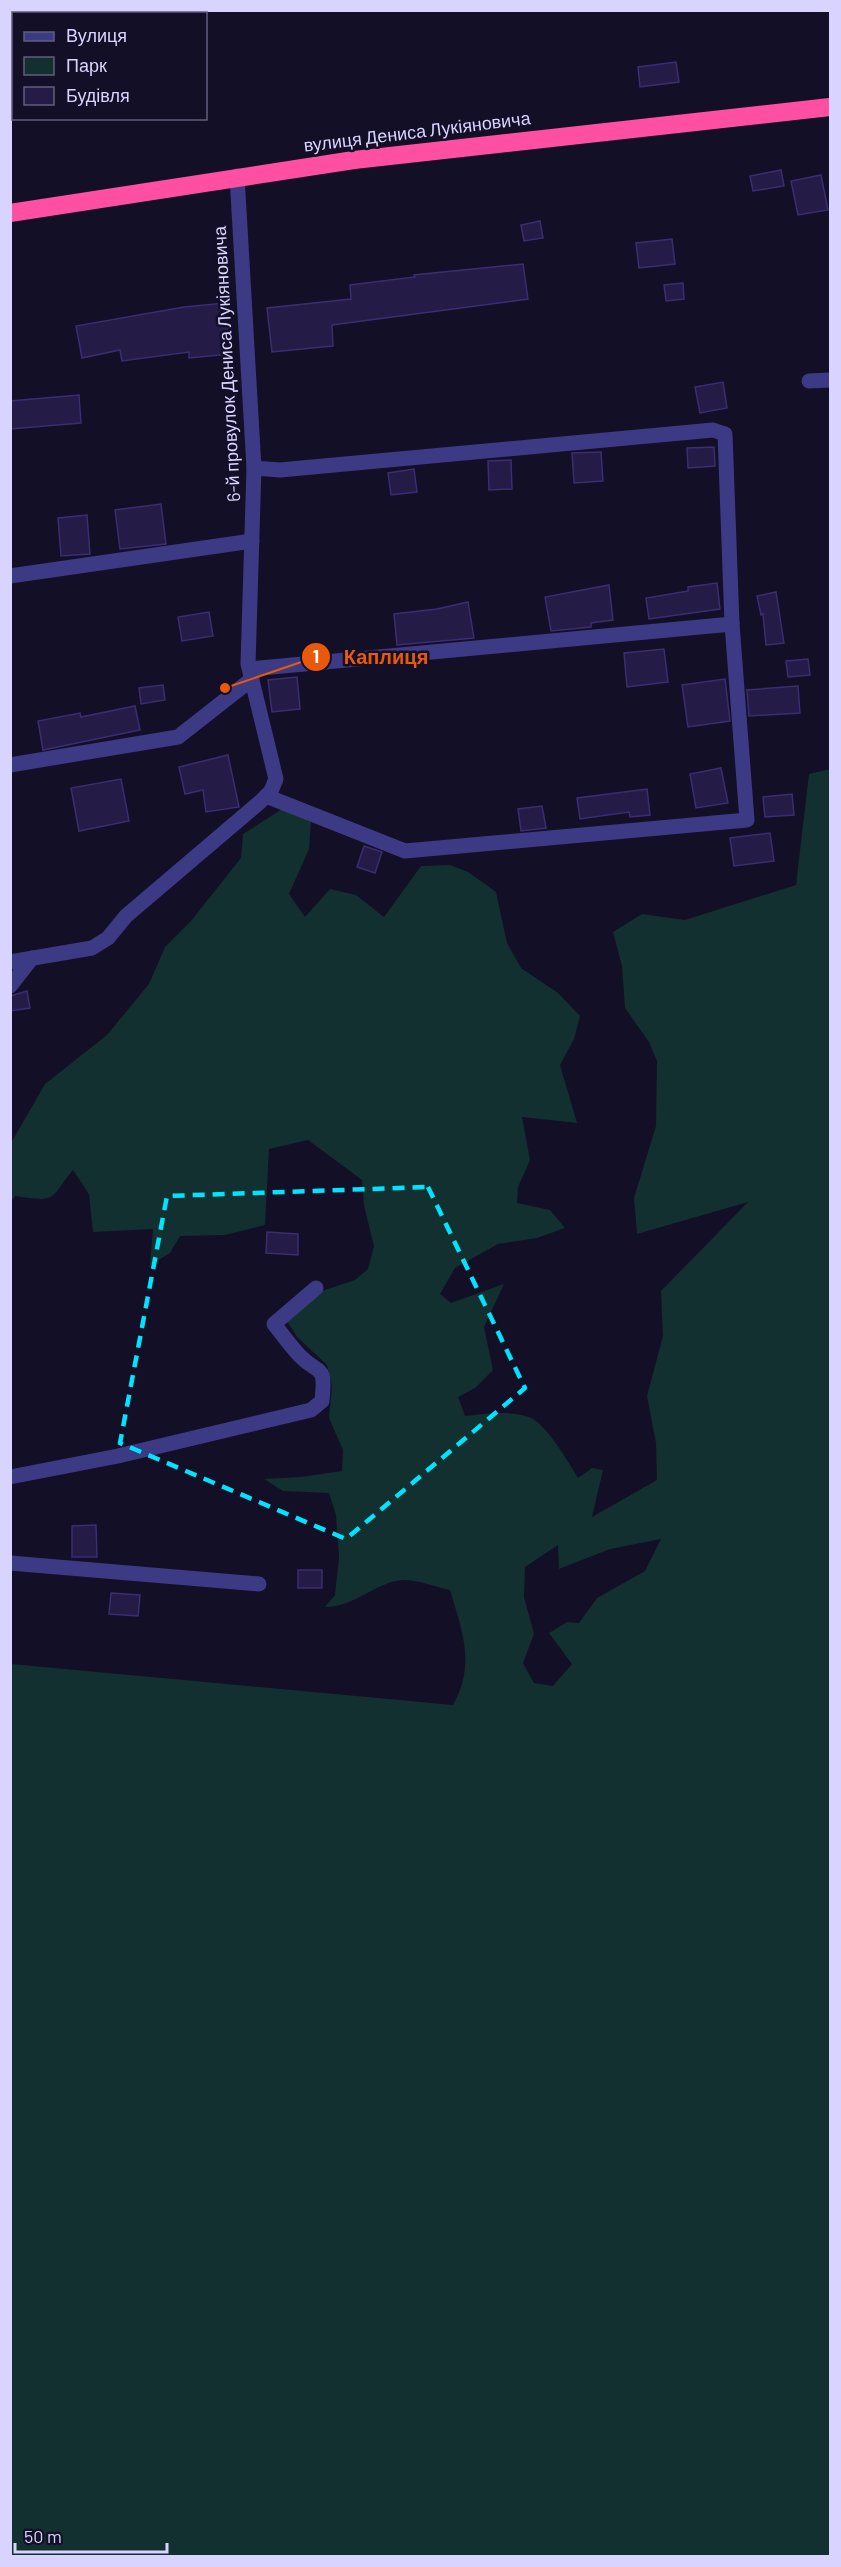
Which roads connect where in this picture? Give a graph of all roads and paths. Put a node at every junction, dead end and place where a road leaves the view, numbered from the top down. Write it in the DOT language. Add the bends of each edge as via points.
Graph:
graph roads {
  1 [pos="831,107"];
  2 [pos="237,176"];
  3 [pos="10,213"];
  4 [pos="831,380"];
  5 [pos="809,381"];
  6 [pos="254,468"];
  7 [pos="252,541"];
  8 [pos="10,576"];
  9 [pos="732,624"];
  10 [pos="251,674"];
  11 [pos="10,765"];
  12 [pos="266,796"];
  13 [pos="32,958"];
  14 [pos="10,962"];
  15 [pos="10,986"];
  16 [pos="316,1288"];
  17 [pos="10,1476"];
  18 [pos="10,1563"];
  19 [pos="259,1584"];
  1 -- 2 [label="highway, вулиця Дениса Лукіяновича"];
  2 -- 3 [label="highway, вулиця Дениса Лукіяновича"];
  2 -- 6 [label="street, 6-й провулок Дениса Лукіяновича"];
  4 -- 5 [label="street"];
  6 -- 7 [label="street, 6-й провулок Дениса Лукіяновича"];
  6 -- 9 [label="street" via="280,470 712,430 725,434"];
  7 -- 8 [label="street"];
  7 -- 10 [label="street, 6-й провулок Дениса Лукіяновича"];
  9 -- 10 [label="street"];
  9 -- 12 [label="street" via="747,820 405,851"];
  10 -- 11 [label="street" via="178,737"];
  10 -- 12 [label="street, 6-й провулок Дениса Лукіяновича" via="276,779"];
  12 -- 13 [label="street" via="126,916 108,938 92,948"];
  13 -- 14 [label="street"];
  13 -- 15 [label="street"];
  16 -- 17 [label="street" via="274,1324 301,1357 320,1370 324,1382 322,1401 311,1410 118,1456"];
  18 -- 19 [label="street"];
}
